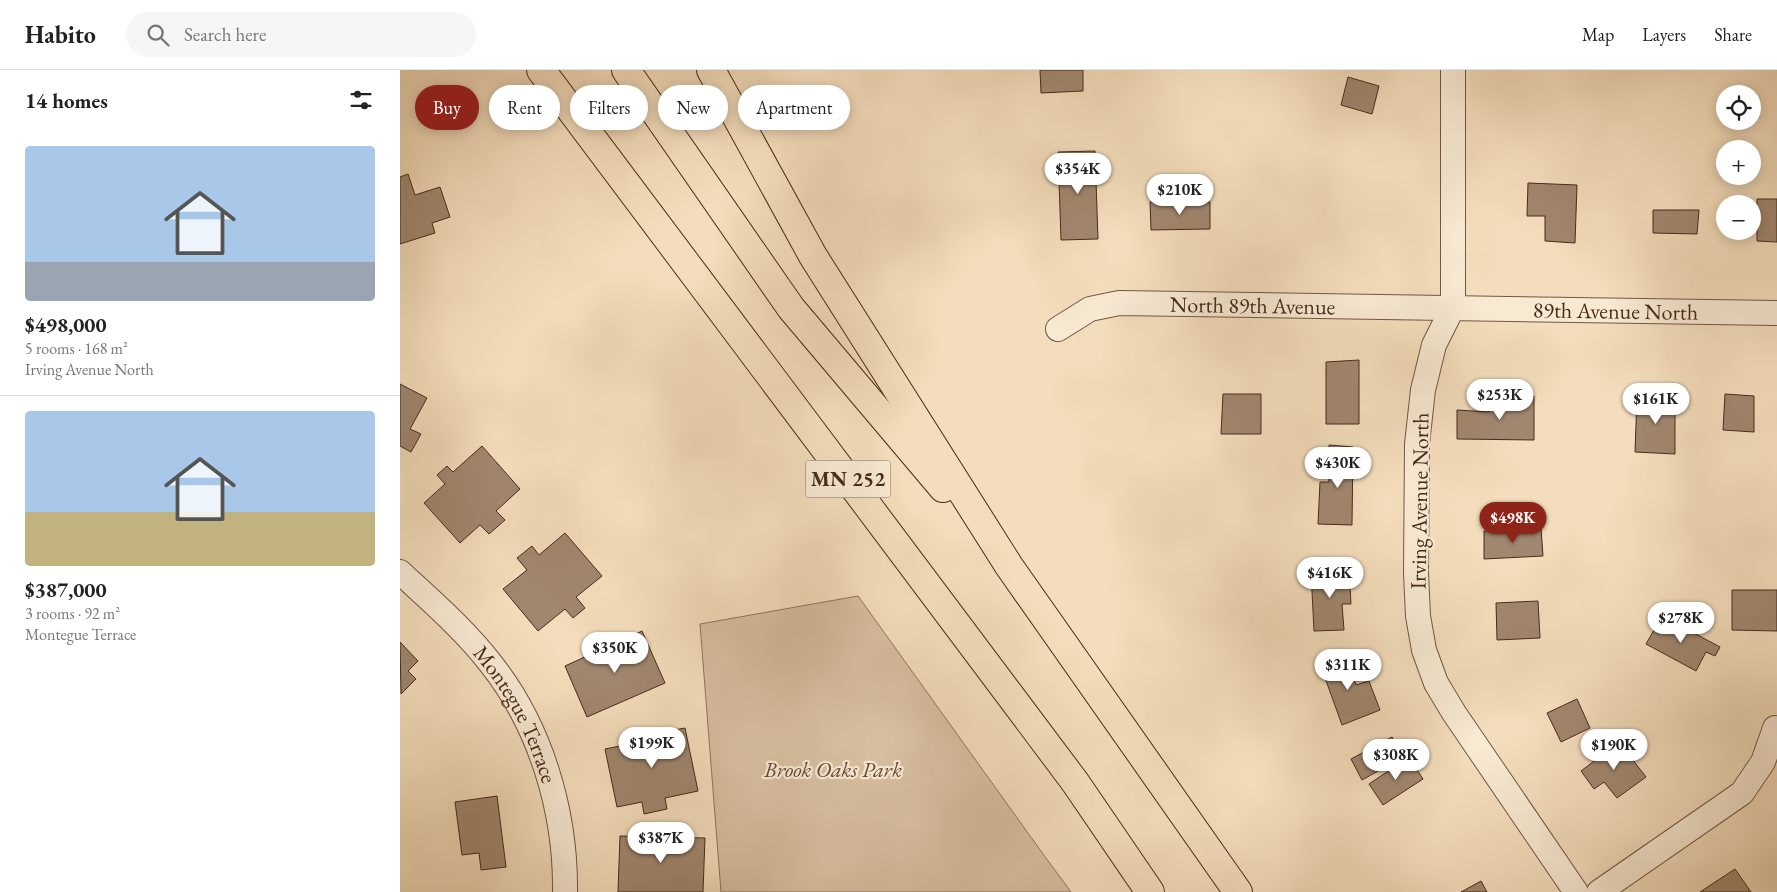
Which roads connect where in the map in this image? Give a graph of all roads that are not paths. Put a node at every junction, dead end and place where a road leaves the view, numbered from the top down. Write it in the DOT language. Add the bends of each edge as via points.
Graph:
graph roads {
  1 [pos="541,70"];
  2 [pos="626,70"];
  3 [pos="711,70"];
  4 [pos="1453,70"];
  5 [pos="1453,307"];
  6 [pos="1777,313"];
  7 [pos="1058,329"];
  8 [pos="1009,566"];
  9 [pos="400,572"];
  10 [pos="1775,728"];
  11 [pos="564,892"];
  12 [pos="1150,892"];
  13 [pos="1238,892"];
  14 [pos="1576,892"];
  15 [pos="1599,892"];
  1 -- 12 [label="highway, MN 252" via="1075,782"];
  2 -- 8 [label="highway" via="790,308"];
  3 -- 8 [label="highway" via="813,256"];
  4 -- 5 [label="street, Irving Avenue North"];
  5 -- 6 [label="street, 89th Avenue North"];
  5 -- 7 [label="street, North 89th Avenue" via="1119,303 1090,310"];
  5 -- 14 [label="street, Irving Avenue North" via="1434,345 1423,390 1416,444 1416,573 1424,650 1436,683 1454,713"];
  8 -- 13 [label="highway"];
  9 -- 11 [label="street, Montegue Terrace" via="470,638 492,664 526,722 540,753 559,817"];
  10 -- 15 [label="street" via="1763,762 1742,793"];
}
